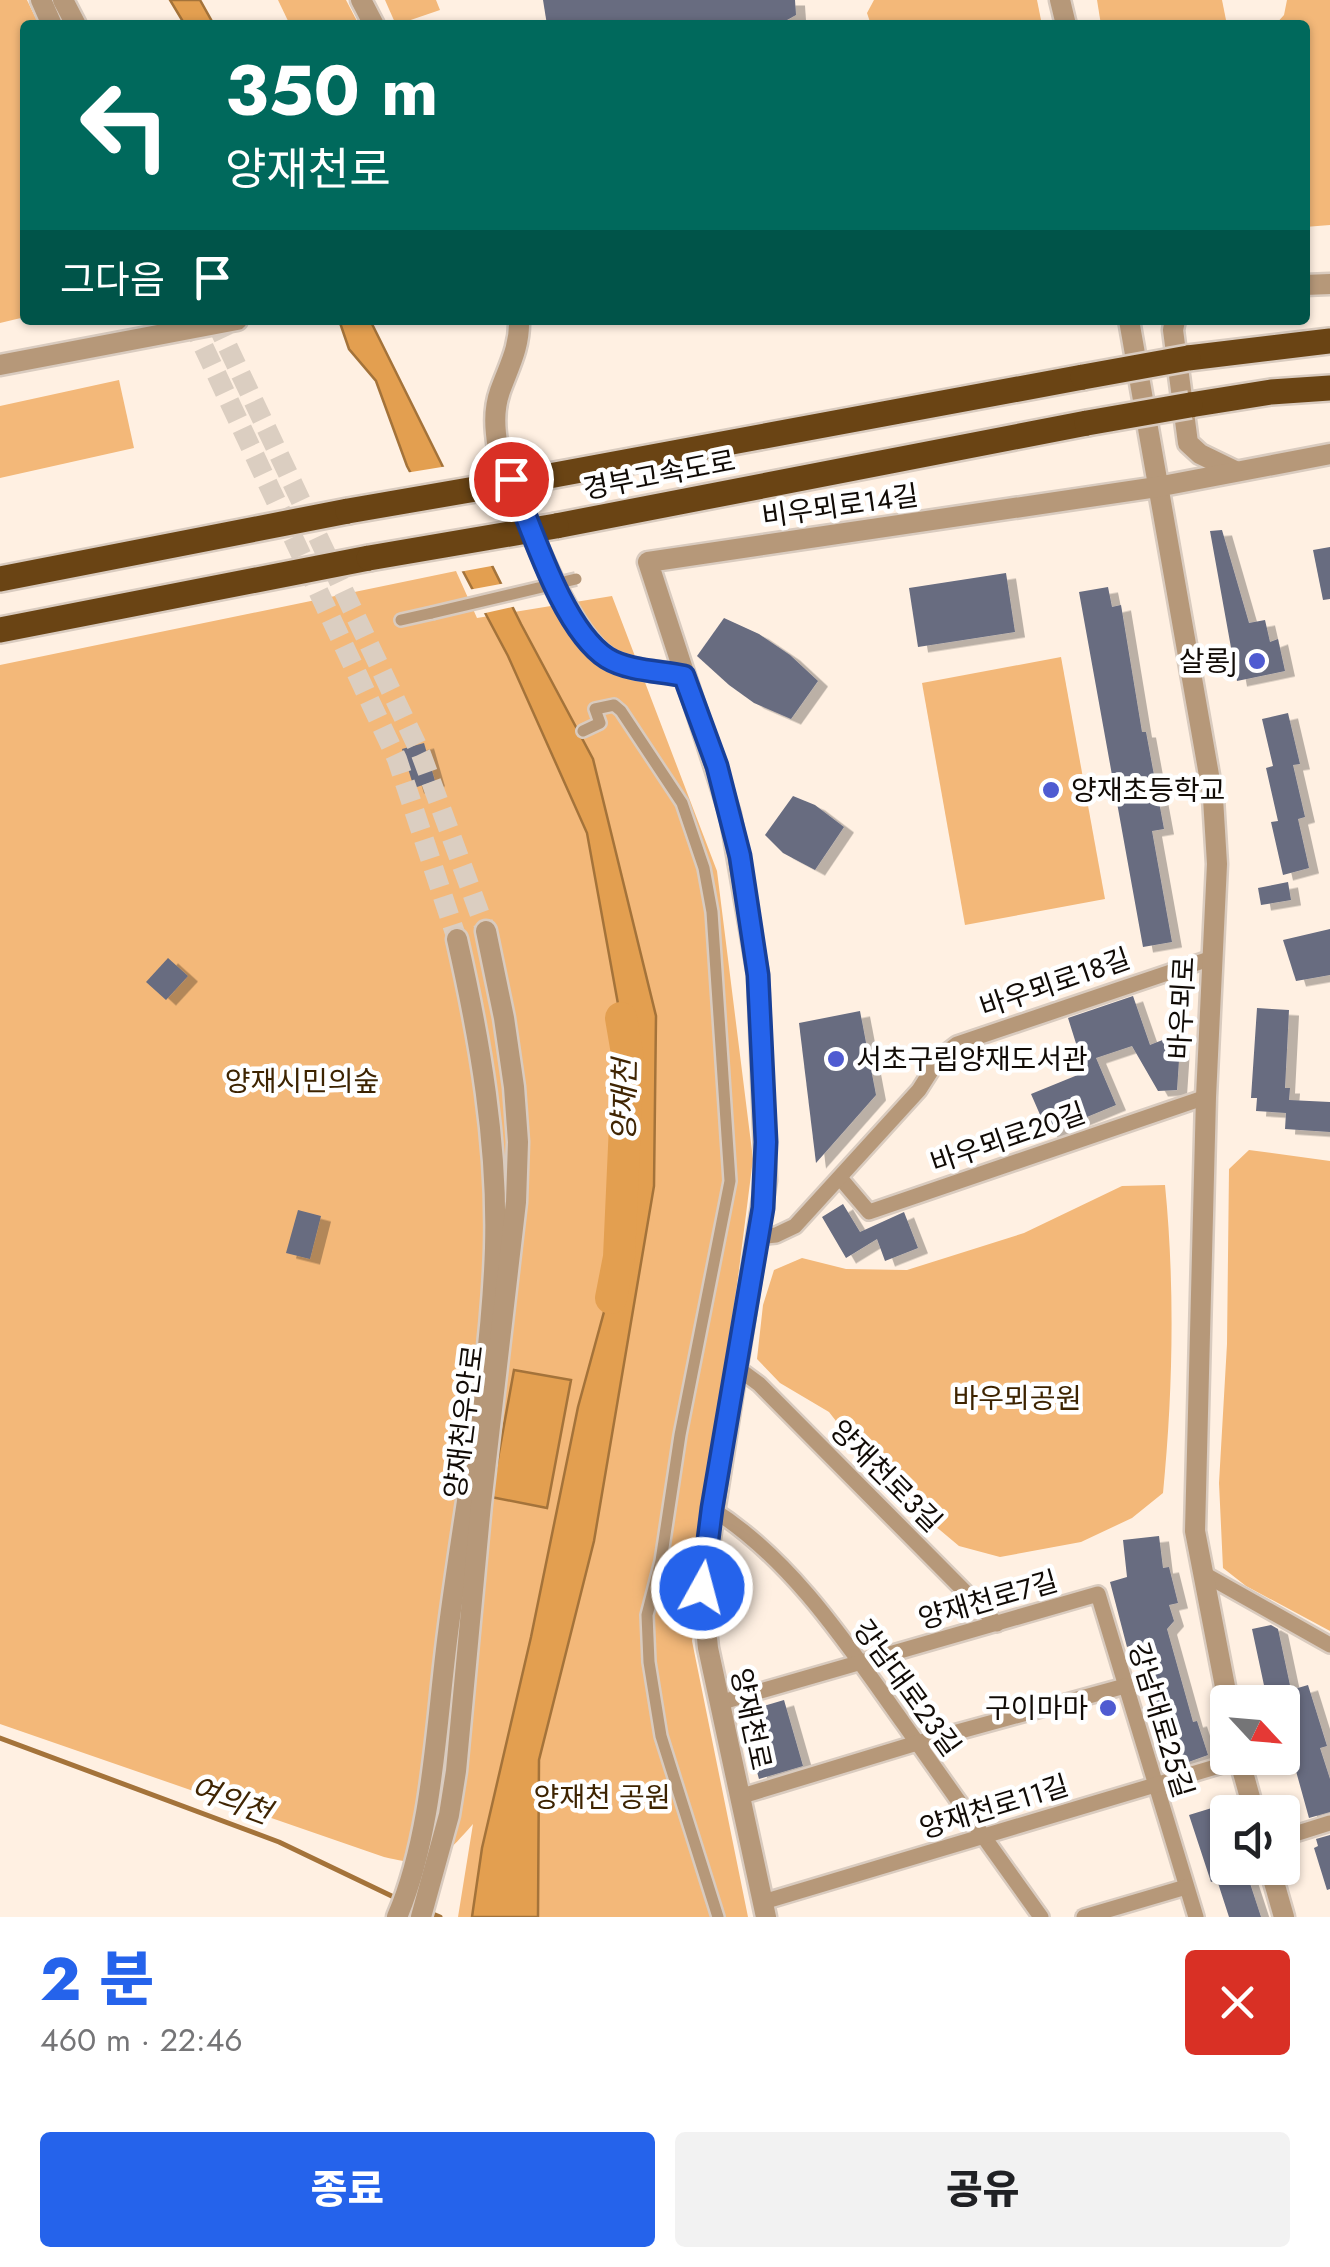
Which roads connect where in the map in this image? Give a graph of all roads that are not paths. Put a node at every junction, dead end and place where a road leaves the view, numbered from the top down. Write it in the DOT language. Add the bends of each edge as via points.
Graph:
graph roads {
  1 [pos="210,325"];
  2 [pos="519,325"];
  3 [pos="1130,325"];
  4 [pos="1174,325"];
  5 [pos="1330,341"];
  6 [pos="0,364"];
  7 [pos="1330,388"];
  8 [pos="1330,454"];
  9 [pos="1235,471"];
  10 [pos="1157,486"];
  11 [pos="0,579"];
  12 [pos="576,579"];
  13 [pos="402,620"];
  14 [pos="0,630"];
  15 [pos="684,676"];
  16 [pos="583,730"];
  17 [pos="486,931"];
  18 [pos="457,939"];
  19 [pos="1212,958"];
  20 [pos="1206,1097"];
  21 [pos="840,1179"];
  22 [pos="758,1237"];
  23 [pos="494,1348"];
  24 [pos="736,1368"];
  25 [pos="712,1508"];
  26 [pos="1204,1574"];
  27 [pos="1098,1594"];
  28 [pos="997,1624"];
  29 [pos="1330,1645"];
  30 [pos="860,1664"];
  31 [pos="1225,1685"];
  32 [pos="1124,1686"];
  33 [pos="720,1703"];
  34 [pos="917,1743"];
  35 [pos="1210,1768"];
  36 [pos="1154,1786"];
  37 [pos="739,1797"];
  38 [pos="1330,1823"];
  39 [pos="1300,1832"];
  40 [pos="984,1836"];
  41 [pos="1275,1885"];
  42 [pos="1186,1887"];
  43 [pos="764,1909"];
  44 [pos="397,1917"];
  45 [pos="421,1917"];
  46 [pos="718,1917"];
  47 [pos="1042,1917"];
  48 [pos="1084,1917"];
  49 [pos="1196,1917"];
  50 [pos="1284,1917"];
  1 -- 6 [label="street"];
  2 -- 15 [label="street" via="495,432 562,598 583,635 608,658"];
  3 -- 10 [label="street, 바우뫼로"];
  4 -- 9 [label="street" via="1188,444"];
  5 -- 11 [label="highway, 경부고속도로, bridge" via="1084,376"];
  7 -- 14 [label="highway, 경부고속도로, bridge" via="1190,405"];
  8 -- 9 [label="street"];
  9 -- 10 [label="street"];
  10 -- 15 [label="street, 비우뫼로14길" via="648,562"];
  10 -- 19 [label="street, 바우뫼로" via="1213,798"];
  12 -- 13 [label="street, bridge"];
  15 -- 22 [label="street, 양재천로" via="730,814 758,975 766,1142"];
  16 -- 46 [label="street" via="600,724 595,708 614,705 622,712 682,804 712,912 730,1181 647,1615 661,1736"];
  17 -- 23 [label="street, 양재천우안로" via="518,1142"];
  18 -- 23 [label="street, 양재천우안로" via="486,1092"];
  19 -- 20 [label="street, 바우뫼로"];
  19 -- 21 [label="street, 바우뫼로18길" via="957,1044"];
  20 -- 21 [label="street, 바우뫼로20길" via="869,1212"];
  20 -- 26 [label="street, 바우뫼로" via="1195,1530"];
  21 -- 22 [label="street, 바우뫼로18길" via="795,1226"];
  22 -- 24 [label="street, 양재천로"];
  23 -- 44 [label="street, 양재천우안로" via="422,1826"];
  23 -- 45 [label="street, 양재천우안로" via="456,1771"];
  24 -- 25 [label="street, 양재천로"];
  24 -- 28 [label="street, 양재천로3길"];
  25 -- 30 [label="street, 강남대로23길" via="744,1529 795,1581"];
  25 -- 33 [label="street, 양재천로" via="702,1588"];
  26 -- 29 [label="street"];
  26 -- 31 [label="street, 바우뫼로"];
  27 -- 28 [label="street, 양재천로7길"];
  27 -- 32 [label="street, 강남대로25길"];
  28 -- 30 [label="street, 양재천로7길"];
  30 -- 33 [label="street, 양재천로7길"];
  30 -- 34 [label="street, 강남대로23길"];
  32 -- 34 [label="street"];
  32 -- 36 [label="street, 강남대로25길"];
  33 -- 37 [label="street, 양재천로"];
  34 -- 37 [label="street"];
  34 -- 40 [label="street, 강남대로23길"];
  35 -- 36 [label="street, 양재천로11길"];
  36 -- 40 [label="street, 양재천로11길"];
  36 -- 42 [label="street, 강남대로25길"];
  37 -- 43 [label="street, 양재천로"];
  38 -- 39 [label="street"];
  40 -- 43 [label="street, 양재천로11길"];
  40 -- 47 [label="street, 강남대로23길"];
  41 -- 50 [label="street"];
  42 -- 48 [label="street"];
  42 -- 49 [label="street, 강남대로25길"];
}
